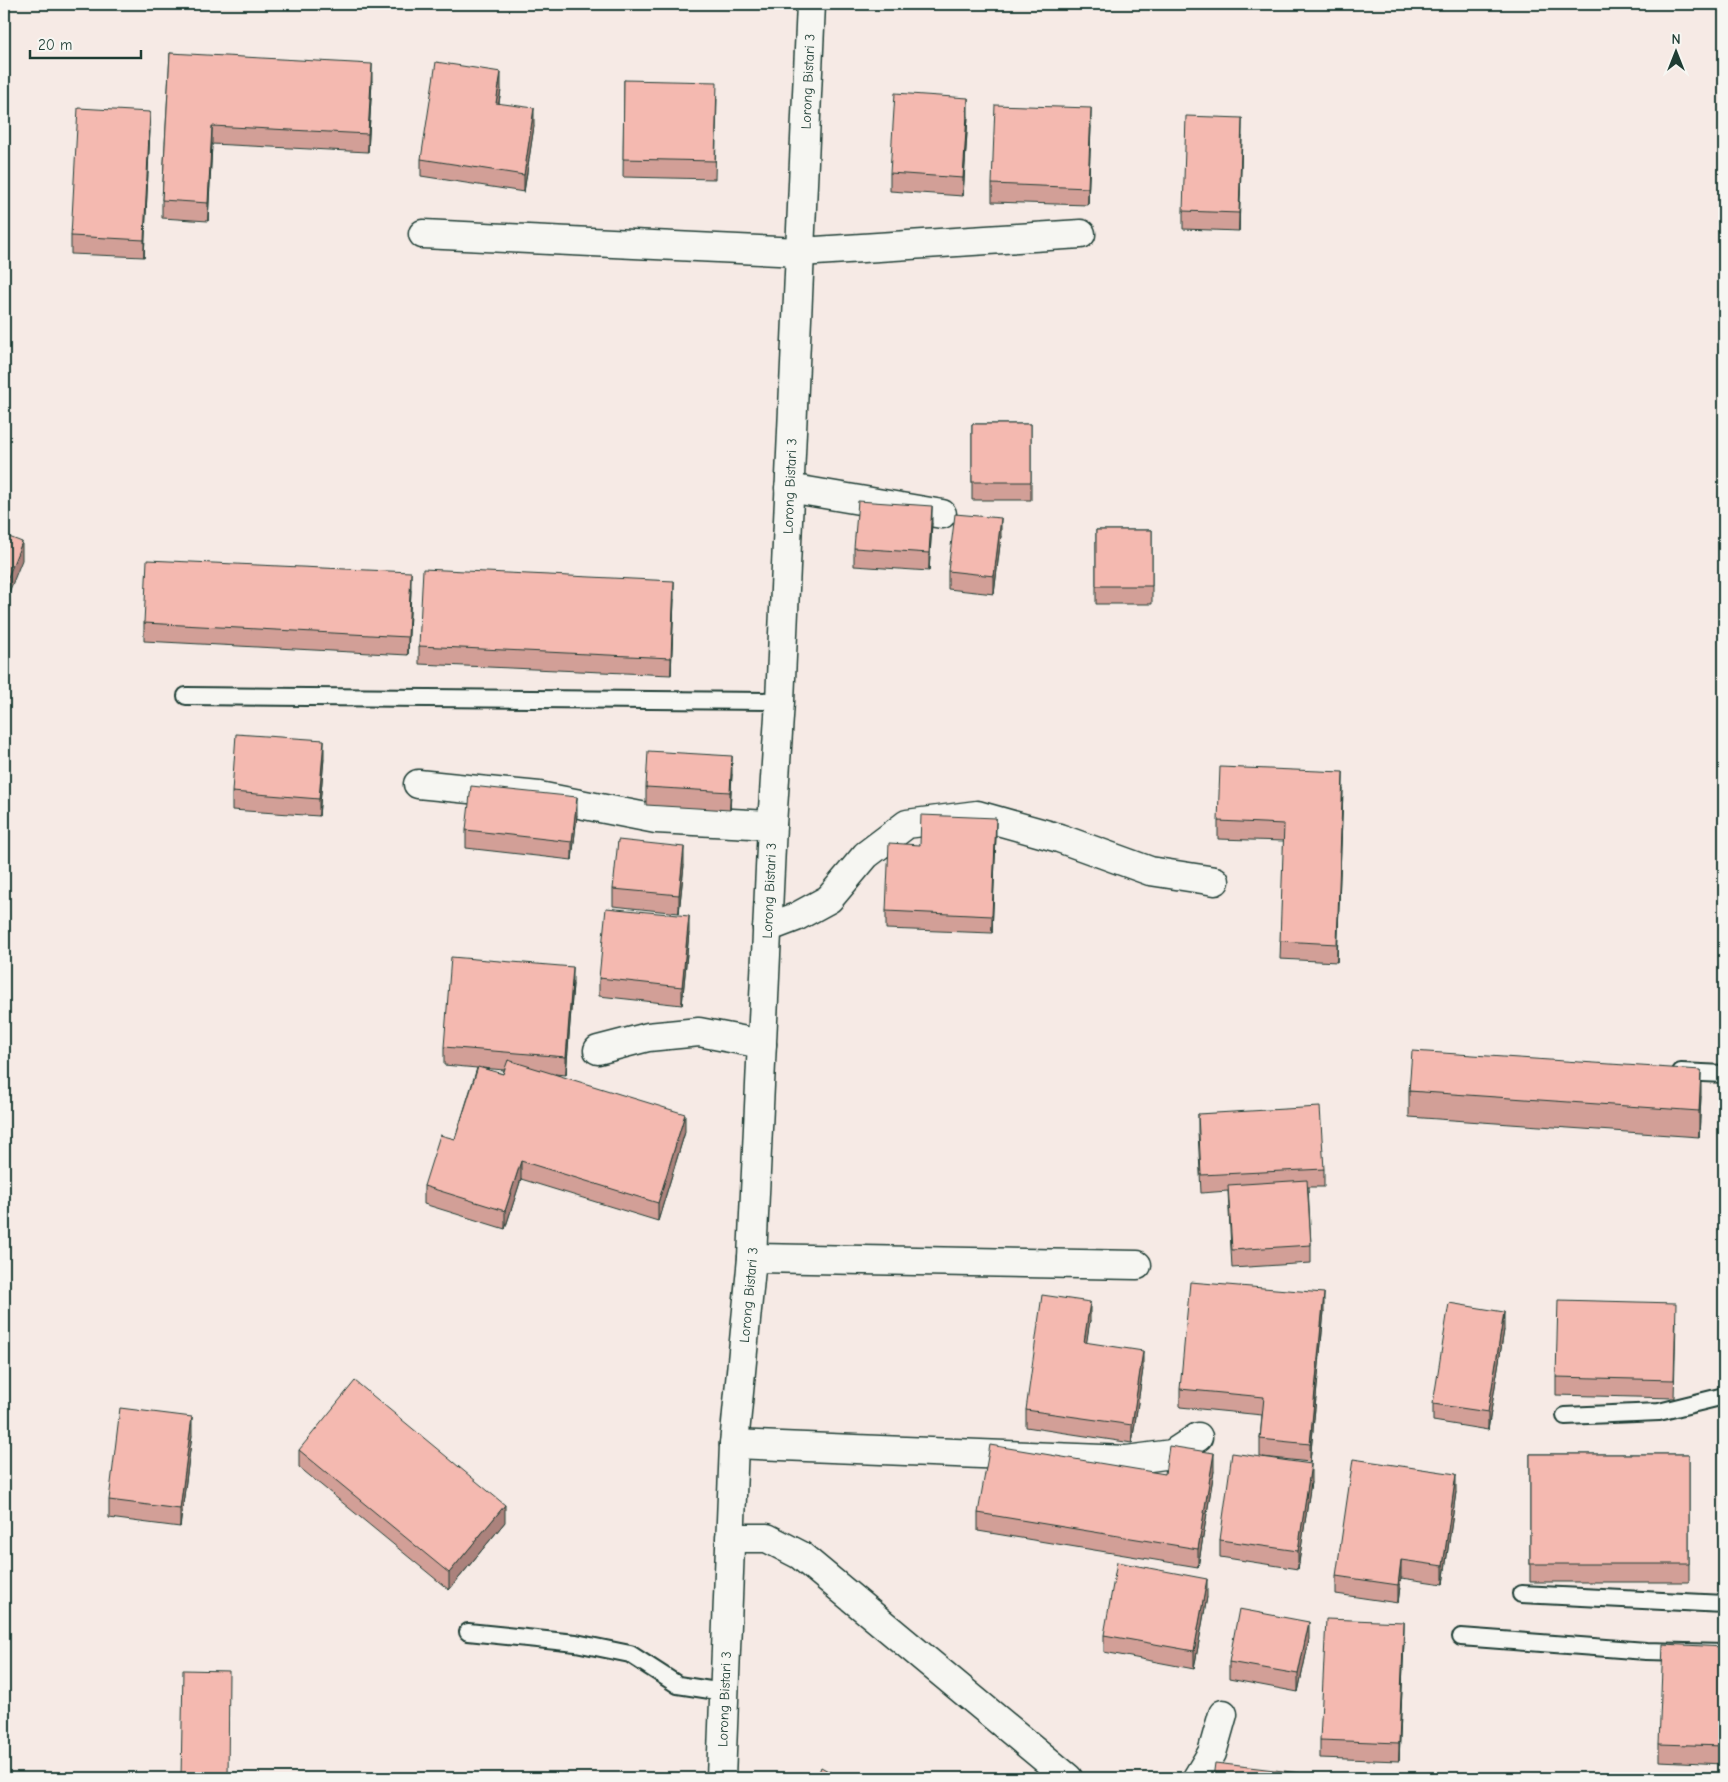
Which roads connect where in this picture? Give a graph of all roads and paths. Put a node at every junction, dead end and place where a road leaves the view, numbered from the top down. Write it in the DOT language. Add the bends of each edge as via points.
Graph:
graph roads {
  1 [pos="810,4"];
  2 [pos="423,234"];
  3 [pos="1081,234"];
  4 [pos="800,252"];
  5 [pos="789,488"];
  6 [pos="942,514"];
  7 [pos="186,696"];
  8 [pos="780,701"];
  9 [pos="418,784"];
  10 [pos="772,825"];
  11 [pos="1215,881"];
  12 [pos="767,928"];
  13 [pos="762,1044"];
  14 [pos="598,1050"];
  15 [pos="1665,1072"];
  16 [pos="1724,1074"];
  17 [pos="752,1258"];
  18 [pos="1137,1265"];
  19 [pos="1724,1396"];
  20 [pos="1565,1416"];
  21 [pos="1198,1437"];
  22 [pos="734,1444"];
  23 [pos="730,1538"];
  24 [pos="1521,1594"];
  25 [pos="1724,1604"];
  26 [pos="468,1632"];
  27 [pos="1461,1637"];
  28 [pos="1724,1653"];
  29 [pos="724,1692"];
  30 [pos="1223,1714"];
  31 [pos="721,1778"];
  32 [pos="1068,1778"];
  33 [pos="1197,1778"];
  1 -- 4 [label="street, Lorong Bistari 3"];
  2 -- 4 [label="street"];
  3 -- 4 [label="street"];
  4 -- 5 [label="street, Lorong Bistari 3"];
  5 -- 6 [label="street"];
  5 -- 8 [label="street, Lorong Bistari 3"];
  7 -- 8 [label="lane"];
  8 -- 10 [label="street, Lorong Bistari 3"];
  9 -- 10 [label="street" via="539,796 656,819"];
  10 -- 12 [label="street, Lorong Bistari 3"];
  11 -- 12 [label="street" via="1150,871 1059,838 977,815 907,824 866,855 830,899"];
  12 -- 13 [label="street, Lorong Bistari 3"];
  13 -- 14 [label="street" via="699,1032 648,1037"];
  13 -- 17 [label="street, Lorong Bistari 3"];
  15 -- 16 [label="lane"];
  17 -- 18 [label="street"];
  17 -- 22 [label="street, Lorong Bistari 3"];
  19 -- 20 [label="lane" via="1659,1412"];
  21 -- 22 [label="street" via="1172,1454 1127,1460"];
  22 -- 23 [label="street, Lorong Bistari 3"];
  23 -- 29 [label="street, Lorong Bistari 3"];
  23 -- 32 [label="street" via="767,1538 800,1555"];
  24 -- 25 [label="lane"];
  26 -- 29 [label="lane" via="576,1643 630,1654 678,1686"];
  27 -- 28 [label="lane" via="1646,1651"];
  29 -- 31 [label="street, Lorong Bistari 3"];
  30 -- 33 [label="street" via="1212,1753"];
}
